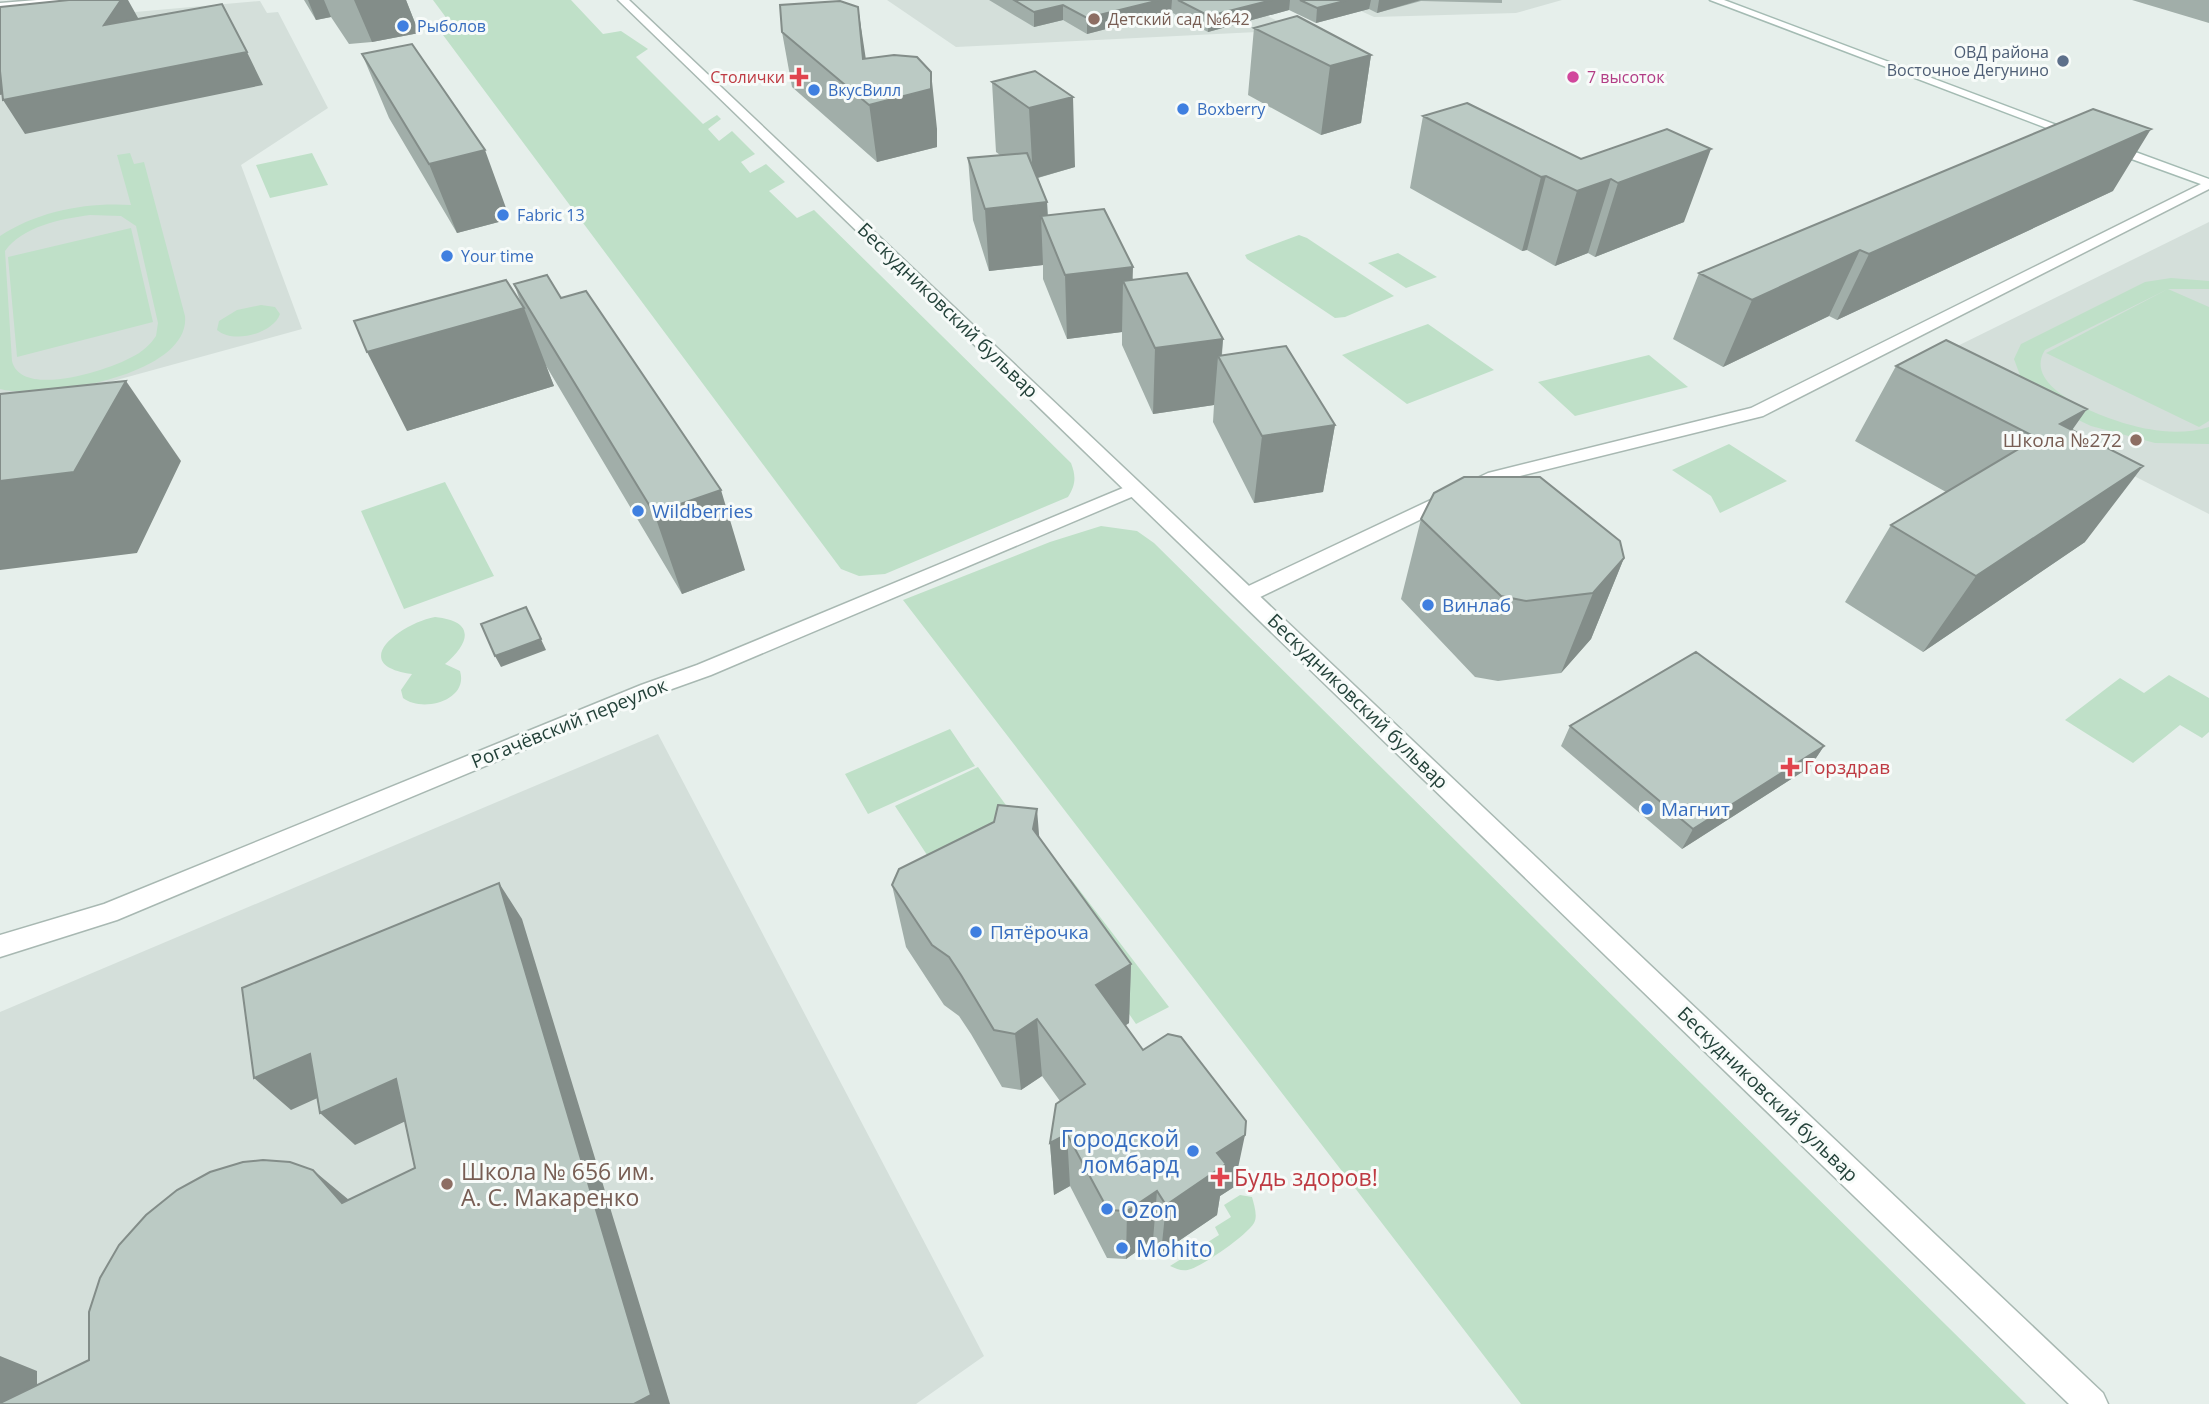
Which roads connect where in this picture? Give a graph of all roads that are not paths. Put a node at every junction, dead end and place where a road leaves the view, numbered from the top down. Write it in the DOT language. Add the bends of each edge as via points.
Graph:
graph roads {
  1 [pos="77,0"];
  2 [pos="623,0"];
  3 [pos="1715,0"];
  4 [pos="0,6"];
  5 [pos="2209,184"];
  6 [pos="1135,489"];
  7 [pos="1247,595"];
  8 [pos="0,946"];
  9 [pos="2092,1404"];
  1 -- 4 [label="street"];
  2 -- 6 [label="street, Бескудниковский бульвар"];
  3 -- 5 [label="street"];
  5 -- 7 [label="street" via="1757,412 1494,477"];
  6 -- 7 [label="street, Бескудниковский бульвар"];
  6 -- 8 [label="street, Рогачёвский переулок" via="108,913"];
  7 -- 9 [label="street, Бескудниковский бульвар"];
}
